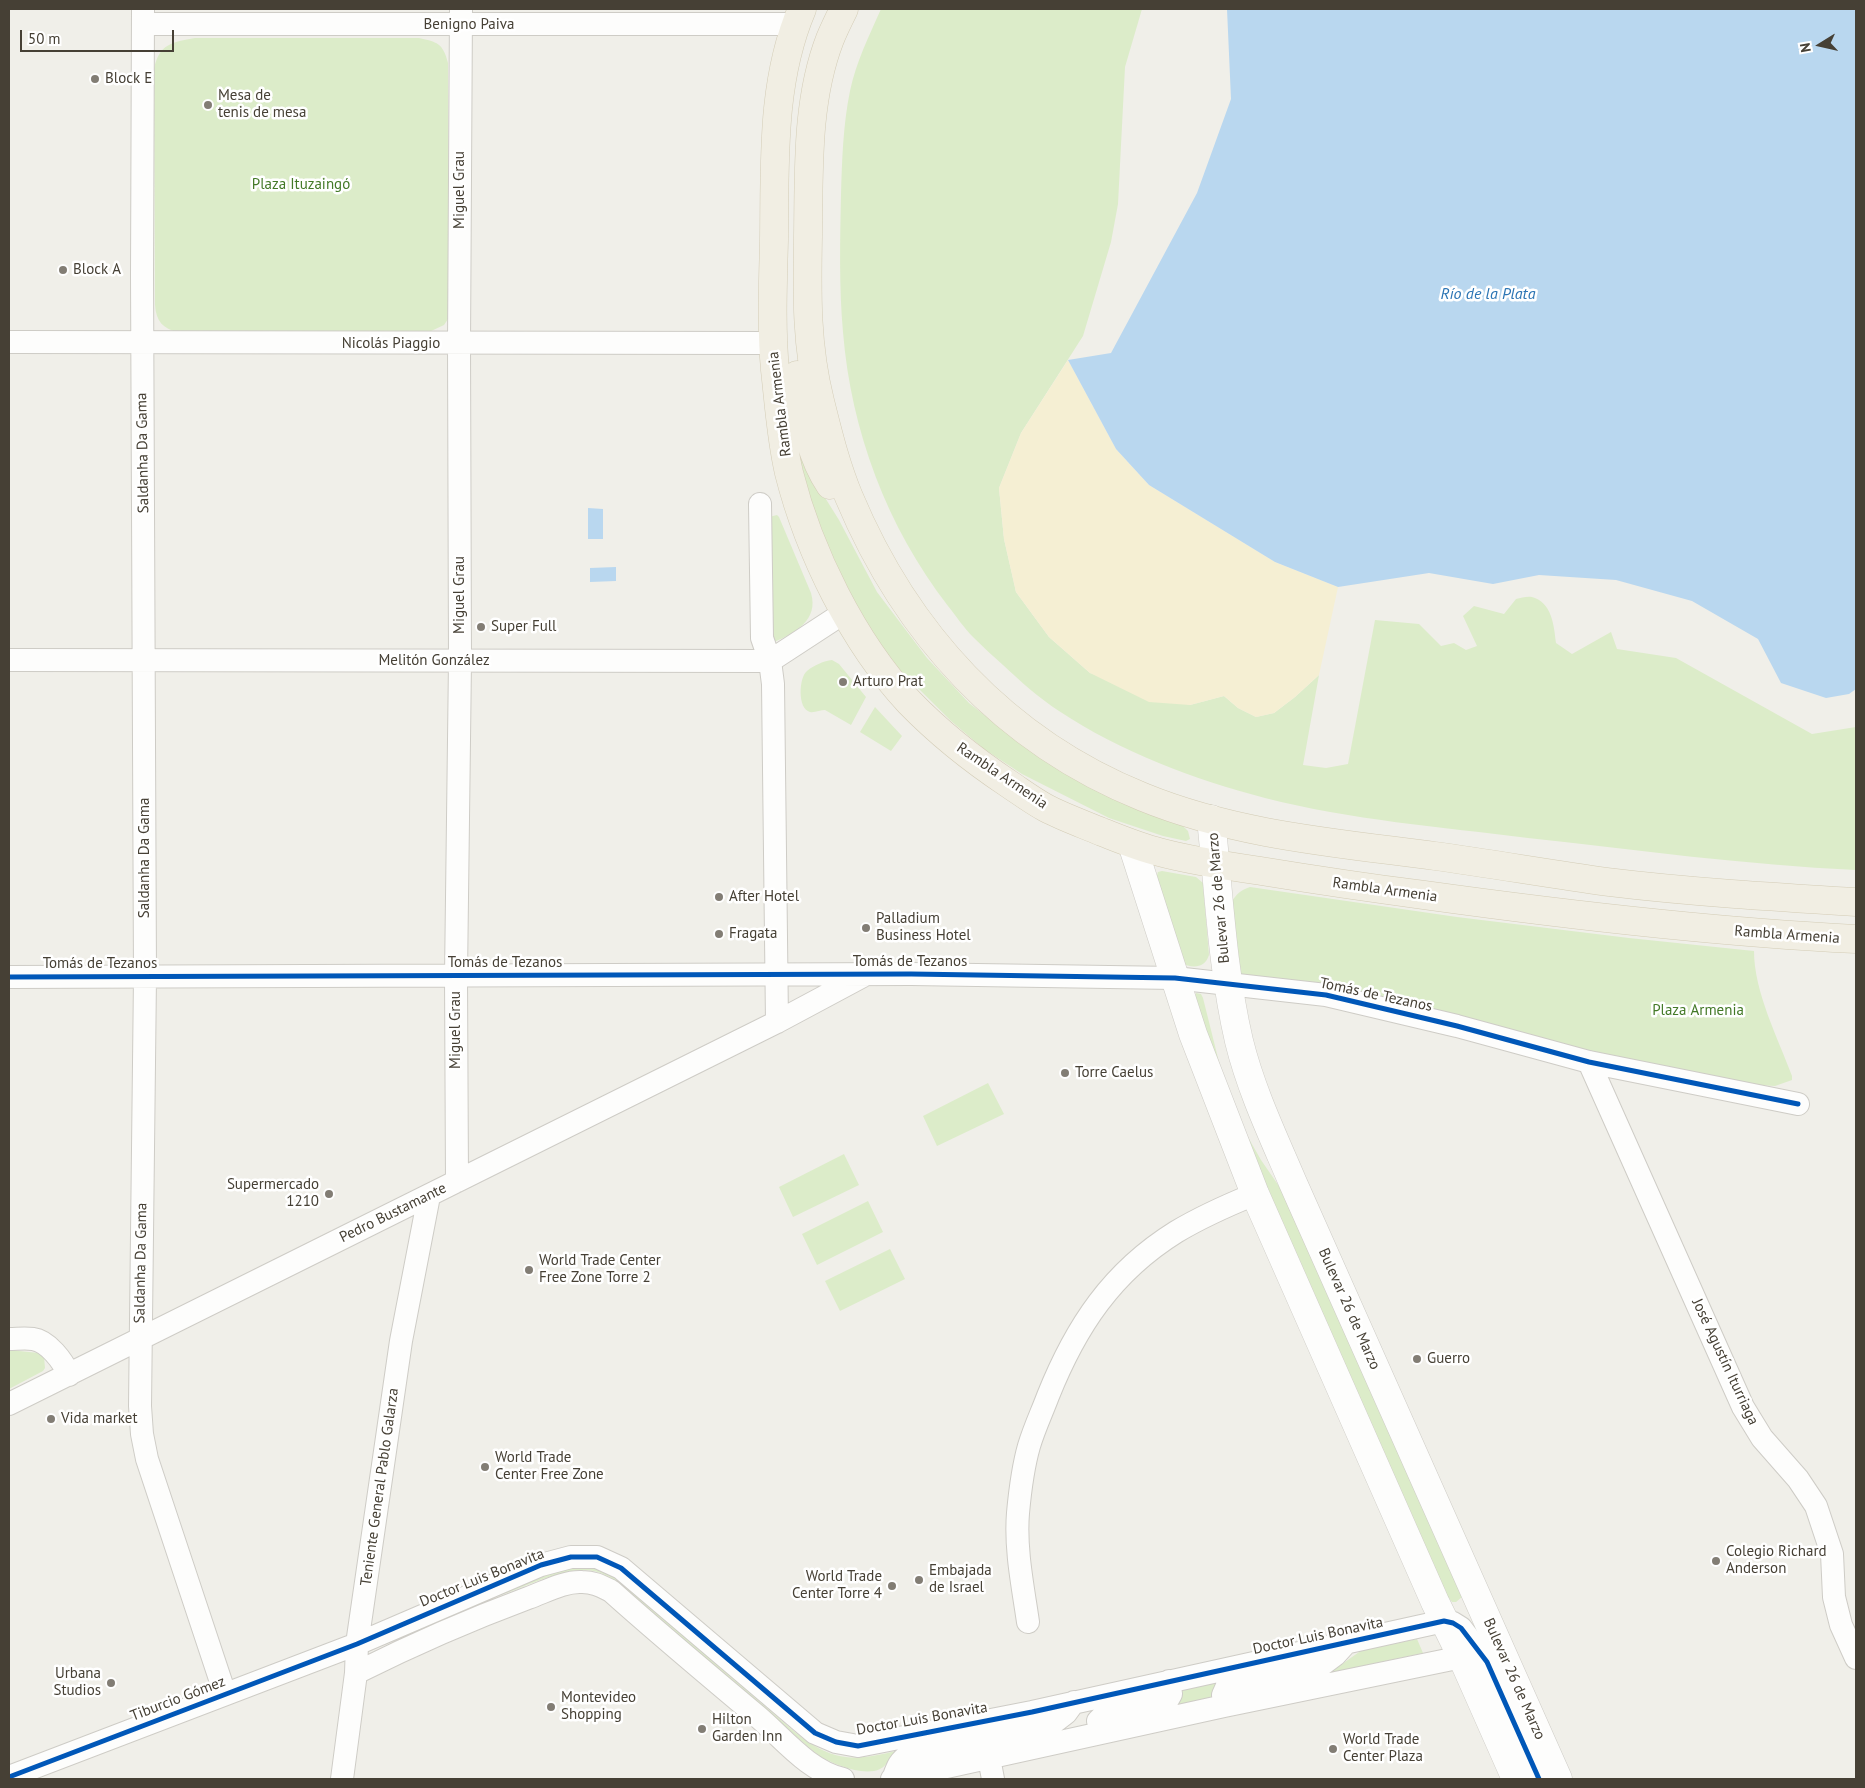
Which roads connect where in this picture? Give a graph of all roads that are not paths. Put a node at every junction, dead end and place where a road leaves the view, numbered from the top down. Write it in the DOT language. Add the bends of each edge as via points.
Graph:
graph roads {
  1 [pos="844,9"];
  2 [pos="143,16"];
  3 [pos="461,17"];
  4 [pos="799,17"];
  5 [pos="9,342"];
  6 [pos="142,343"];
  7 [pos="773,343"];
  8 [pos="459,344"];
  9 [pos="760,504"];
  10 [pos="876,553"];
  11 [pos="845,612"];
  12 [pos="9,660"];
  13 [pos="145,660"];
  14 [pos="460,661"];
  15 [pos="770,661"];
  16 [pos="1211,818"];
  17 [pos="1132,844"];
  18 [pos="1216,864"];
  19 [pos="1856,902"];
  20 [pos="1856,939"];
  21 [pos="776,974"];
  22 [pos="866,974"];
  23 [pos="456,976"];
  24 [pos="9,977"];
  25 [pos="145,977"];
  26 [pos="1175,978"];
  27 [pos="1228,984"];
  28 [pos="777,1022"];
  29 [pos="1589,1062"];
  30 [pos="1798,1104"];
  31 [pos="457,1181"];
  32 [pos="1255,1194"];
  33 [pos="429,1196"];
  34 [pos="140,1338"];
  35 [pos="9,1339"];
  36 [pos="68,1375"];
  37 [pos="9,1404"];
  38 [pos="1444,1621"];
  39 [pos="1028,1622"];
  40 [pos="1346,1643"];
  41 [pos="357,1644"];
  42 [pos="1478,1648"];
  43 [pos="1856,1658"];
  44 [pos="356,1673"];
  45 [pos="1169,1680"];
  46 [pos="225,1694"];
  47 [pos="1074,1702"];
  48 [pos="1224,1706"];
  49 [pos="1085,1737"];
  50 [pos="991,1769"];
  51 [pos="9,1777"];
  52 [pos="342,1779"];
  53 [pos="843,1779"];
  54 [pos="893,1779"];
  55 [pos="1516,1779"];
  56 [pos="1539,1779"];
  57 [pos="1558,1779"];
  1 -- 10 [label="main road" via="829,40 812,119 806,314 818,391 834,455"];
  2 -- 3 [label="street, Benigno Paiva"];
  2 -- 6 [label="street, Saldanha Da Gama"];
  3 -- 4 [label="street, Benigno Paiva"];
  3 -- 8 [label="street, Miguel Grau"];
  4 -- 7 [label="main road, Rambla Armenia" via="785,64 775,148"];
  5 -- 6 [label="street, Nicolás Piaggio"];
  6 -- 8 [label="street, Nicolás Piaggio"];
  6 -- 13 [label="street, Saldanha Da Gama"];
  7 -- 8 [label="street, Nicolás Piaggio"];
  7 -- 10 [label="main road" via="790,353 796,365 804,422 816,462"];
  7 -- 11 [label="main road, Rambla Armenia" via="780,424 788,470 812,545"];
  8 -- 14 [label="street, Miguel Grau"];
  9 -- 15 [label="street" via="762,638"];
  10 -- 16 [label="main road" via="910,612 939,650 1008,718 1099,777 1144,798"];
  11 -- 15 [label="street"];
  11 -- 17 [label="main road, Rambla Armenia" via="879,665 906,698 962,751 1045,808"];
  12 -- 13 [label="street, Melitón González"];
  13 -- 14 [label="street, Melitón González"];
  13 -- 25 [label="street, Saldanha Da Gama"];
  14 -- 15 [label="street, Melitón González"];
  14 -- 23 [label="street, Miguel Grau"];
  15 -- 21 [label="street" via="773,684"];
  16 -- 18 [label="street, Bulevar 26 de Marzo"];
  16 -- 19 [label="main road" via="1261,831 1337,844 1438,856 1516,870 1768,897"];
  17 -- 18 [label="main road, Rambla Armenia"];
  17 -- 26 [label="street, Bulevar 26 de Marzo"];
  18 -- 20 [label="main road, Rambla Armenia" via="1485,904 1664,925 1778,936"];
  18 -- 27 [label="street, Bulevar 26 de Marzo"];
  21 -- 22 [label="street, Tomás de Tezanos"];
  21 -- 23 [label="street, Tomás de Tezanos"];
  21 -- 28 [label="street"];
  22 -- 26 [label="street, Tomás de Tezanos"];
  22 -- 28 [label="street, Pedro Bustamante"];
  23 -- 25 [label="street, Tomás de Tezanos"];
  23 -- 31 [label="street, Miguel Grau"];
  24 -- 25 [label="street, Tomás de Tezanos"];
  25 -- 34 [label="street, Saldanha Da Gama"];
  26 -- 27 [label="street, Tomás de Tezanos"];
  26 -- 32 [label="street, Bulevar 26 de Marzo"];
  27 -- 29 [label="street, Tomás de Tezanos" via="1326,995 1370,1004"];
  27 -- 42 [label="street, Bulevar 26 de Marzo" via="1252,1082"];
  28 -- 31 [label="street, Pedro Bustamante"];
  29 -- 30 [label="street, Tomás de Tezanos"];
  29 -- 43 [label="street, José Agustín Iturriaga" via="1743,1407 1762,1438 1798,1479 1816,1506 1832,1554 1834,1597 1841,1625"];
  31 -- 33 [label="street, Pedro Bustamante"];
  32 -- 38 [label="street, Bulevar 26 de Marzo"];
  32 -- 39 [label="street" via="1194,1222 1148,1251 1096,1305 1062,1362 1029,1445 1023,1475 1018,1515 1019,1556"];
  33 -- 34 [label="street, Pedro Bustamante"];
  33 -- 41 [label="street, Teniente General Pablo Galarza" via="401,1341"];
  34 -- 36 [label="street, Pedro Bustamante"];
  34 -- 46 [label="street, Saldanha Da Gama" via="140,1406 147,1459"];
  35 -- 36 [label="street" via="35,1339 54,1352 64,1363"];
  36 -- 37 [label="street, Pedro Bustamante"];
  38 -- 40 [label="street, Doctor Luis Bonavita"];
  38 -- 42 [label="street, Bulevar 26 de Marzo"];
  40 -- 45 [label="street, Doctor Luis Bonavita"];
  40 -- 48 [label="street" via="1319,1667 1227,1686 1223,1695"];
  41 -- 44 [label="street, Teniente General Pablo Galarza"];
  41 -- 46 [label="street, Tiburcio Gómez"];
  41 -- 47 [label="street, Doctor Luis Bonavita" via="541,1566 570,1557 597,1557 622,1568 815,1734 836,1742 858,1746"];
  42 -- 48 [label="street"];
  42 -- 55 [label="street, Bulevar 26 de Marzo"];
  42 -- 56 [label="street, Bulevar 26 de Marzo"];
  42 -- 57 [label="street, Bulevar 26 de Marzo"];
  44 -- 52 [label="street, Teniente General Pablo Galarza"];
  44 -- 53 [label="street" via="495,1610 563,1584 596,1583 611,1591 810,1763"];
  45 -- 47 [label="street, Doctor Luis Bonavita"];
  45 -- 49 [label="street" via="1171,1694 1167,1701 1101,1718"];
  46 -- 51 [label="street, Tiburcio Gómez"];
  47 -- 54 [label="street" via="1066,1714 1053,1723 909,1755 897,1766"];
  48 -- 49 [label="street"];
  49 -- 50 [label="street"];
  50 -- 54 [label="street"];
}
